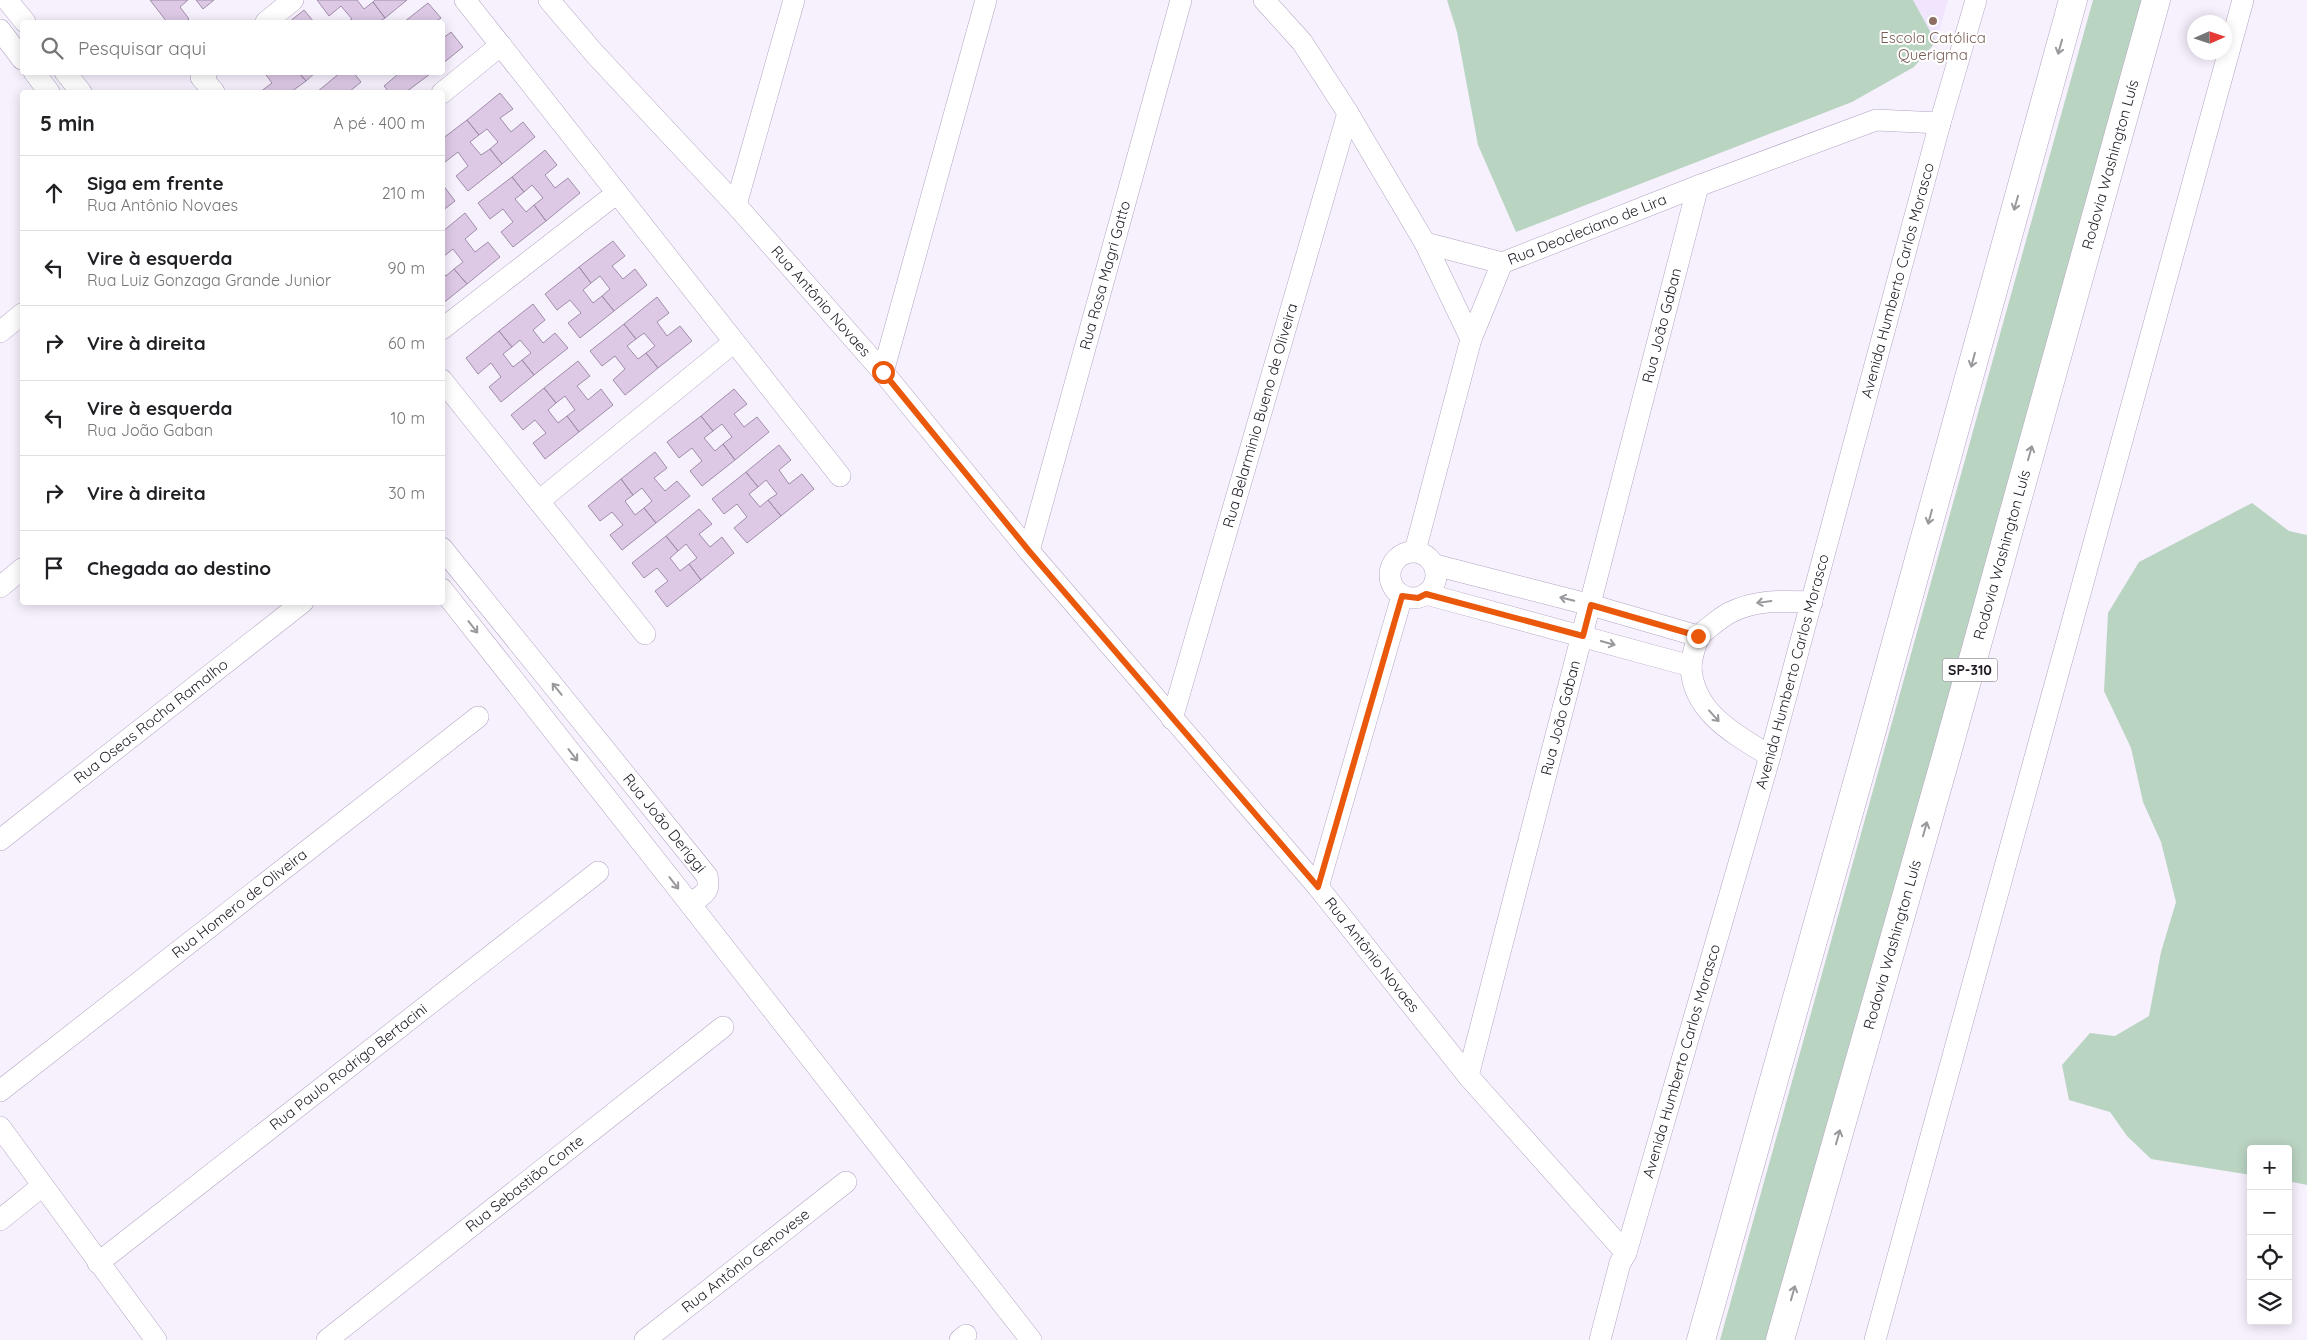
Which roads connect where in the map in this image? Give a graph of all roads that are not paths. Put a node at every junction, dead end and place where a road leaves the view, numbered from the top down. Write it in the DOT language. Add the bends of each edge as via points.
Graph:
graph roads {
  1 [pos="8,0"];
  2 [pos="293,0"];
  3 [pos="465,0"];
  4 [pos="549,0"];
  5 [pos="794,0"];
  6 [pos="986,0"];
  7 [pos="1181,0"];
  8 [pos="1264,0"];
  9 [pos="1976,0"];
  10 [pos="2073,0"];
  11 [pos="2156,0"];
  12 [pos="2243,0"];
  13 [pos="23,20"];
  14 [pos="268,20"];
  15 [pos="0,30"];
  16 [pos="501,46"];
  17 [pos="20,56"];
  18 [pos="36,75"];
  19 [pos="67,75"];
  20 [pos="203,75"];
  21 [pos="48,90"];
  22 [pos="78,90"];
  23 [pos="212,90"];
  24 [pos="445,91"];
  25 [pos="1348,113"];
  26 [pos="1940,123"];
  27 [pos="1698,186"];
  28 [pos="617,193"];
  29 [pos="736,205"];
  30 [pos="1426,243"];
  31 [pos="1502,263"];
  32 [pos="20,316"];
  33 [pos="445,327"];
  34 [pos="0,332"];
  35 [pos="1471,340"];
  36 [pos="734,342"];
  37 [pos="883,372"];
  38 [pos="445,384"];
  39 [pos="840,476"];
  40 [pos="539,500"];
  41 [pos="1029,551"];
  42 [pos="1415,551"];
  43 [pos="445,552"];
  44 [pos="1434,565"];
  45 [pos="20,571"];
  46 [pos="0,587"];
  47 [pos="445,593"];
  48 [pos="1426,594"];
  49 [pos="1402,596"];
  50 [pos="1812,602"];
  51 [pos="299,605"];
  52 [pos="1591,605"];
  53 [pos="645,634"];
  54 [pos="1583,636"];
  55 [pos="1698,636"];
  56 [pos="1691,666"];
  57 [pos="478,717"];
  58 [pos="1172,718"];
  59 [pos="1770,756"];
  60 [pos="0,840"];
  61 [pos="598,872"];
  62 [pos="1318,887"];
  63 [pos="690,904"];
  64 [pos="723,1026"];
  65 [pos="1468,1076"];
  66 [pos="0,1091"];
  67 [pos="0,1127"];
  68 [pos="846,1182"];
  69 [pos="42,1186"];
  70 [pos="0,1220"];
  71 [pos="1626,1253"];
  72 [pos="98,1263"];
  73 [pos="156,1340"];
  74 [pos="327,1340"];
  75 [pos="645,1340"];
  76 [pos="1032,1340"];
  77 [pos="1600,1340"];
  78 [pos="1701,1340"];
  79 [pos="1780,1340"];
  80 [pos="1875,1340"];
  1 -- 13 [label="street"];
  2 -- 14 [label="street"];
  3 -- 16 [label="street"];
  4 -- 29 [label="street, Rua Antônio Novaes"];
  5 -- 29 [label="street"];
  6 -- 37 [label="street"];
  7 -- 41 [label="street, Rua Rosa Magri Gatto"];
  8 -- 25 [label="street" via="1302,42"];
  9 -- 26 [label="street, Avenida Humberto Carlos Morasco"];
  10 -- 78 [label="highway, one-way"];
  79 -- 11 [label="highway, Rodovia Washington Luís / SP-310, one-way" via="1948,751"];
  12 -- 80 [label="street"];
  15 -- 17 [label="street"];
  16 -- 24 [label="street"];
  16 -- 28 [label="street"];
  18 -- 21 [label="street"];
  19 -- 22 [label="street"];
  20 -- 23 [label="street" via="201,77"];
  25 -- 30 [label="street"];
  25 -- 58 [label="street, Rua Belarminio Bueno de Oliveira"];
  26 -- 27 [label="street, Rua Deocleciano de Lira" via="1876,120"];
  26 -- 50 [label="street, Avenida Humberto Carlos Morasco"];
  27 -- 31 [label="street, Rua Deocleciano de Lira"];
  27 -- 52 [label="street, Rua João Gaban"];
  28 -- 33 [label="street"];
  28 -- 36 [label="street"];
  29 -- 37 [label="street, Rua Antônio Novaes"];
  30 -- 31 [label="street, Rua Deocleciano de Lira"];
  30 -- 35 [label="street"];
  31 -- 35 [label="street"];
  32 -- 34 [label="street"];
  35 -- 42 [label="street"];
  36 -- 39 [label="street"];
  36 -- 40 [label="street"];
  37 -- 41 [label="street, Rua Antônio Novaes"];
  38 -- 40 [label="street"];
  40 -- 53 [label="street"];
  41 -- 58 [label="street, Rua Antônio Novaes"];
  42 -- 44 [label="street" via="1430,558"];
  42 -- 49 [label="street" via="1400,555 1390,568 1391,584"];
  63 -- 43 [label="street, Rua João Deriggi, one-way" via="706,892 709,885 707,876"];
  44 -- 48 [label="street" via="1435,581"];
  52 -- 44 [label="street, one-way"];
  45 -- 46 [label="street"];
  47 -- 63 [label="street, Rua João Deriggi, one-way"];
  48 -- 49 [label="street" via="1418,598"];
  48 -- 54 [label="street"];
  49 -- 62 [label="street"];
  50 -- 55 [label="street, one-way" via="1754,604 1728,614"];
  50 -- 59 [label="street, Avenida Humberto Carlos Morasco"];
  51 -- 60 [label="street, Rua Oseas Rocha Ramalho"];
  52 -- 54 [label="street, Rua João Gaban"];
  52 -- 55 [label="street"];
  54 -- 56 [label="street, one-way"];
  54 -- 65 [label="street, Rua João Gaban"];
  55 -- 56 [label="street"];
  56 -- 59 [label="street, one-way" via="1697,694 1714,718 1736,736"];
  57 -- 66 [label="street, Rua Homero de Oliveira"];
  58 -- 62 [label="street, Rua Antônio Novaes"];
  59 -- 71 [label="street, Avenida Humberto Carlos Morasco"];
  61 -- 72 [label="street, Rua Paulo Rodrigo Bertacini"];
  62 -- 65 [label="street, Rua Antônio Novaes"];
  63 -- 76 [label="street"];
  64 -- 74 [label="street, Rua Sebastião Conte"];
  65 -- 71 [label="street, Rua Antônio Novaes"];
  67 -- 69 [label="street"];
  68 -- 75 [label="street, Rua Antônio Genovese"];
  69 -- 70 [label="street"];
  69 -- 72 [label="street"];
  71 -- 77 [label="street, Avenida Humberto Carlos Morasco" via="1620,1263"];
  72 -- 73 [label="street"];
}
